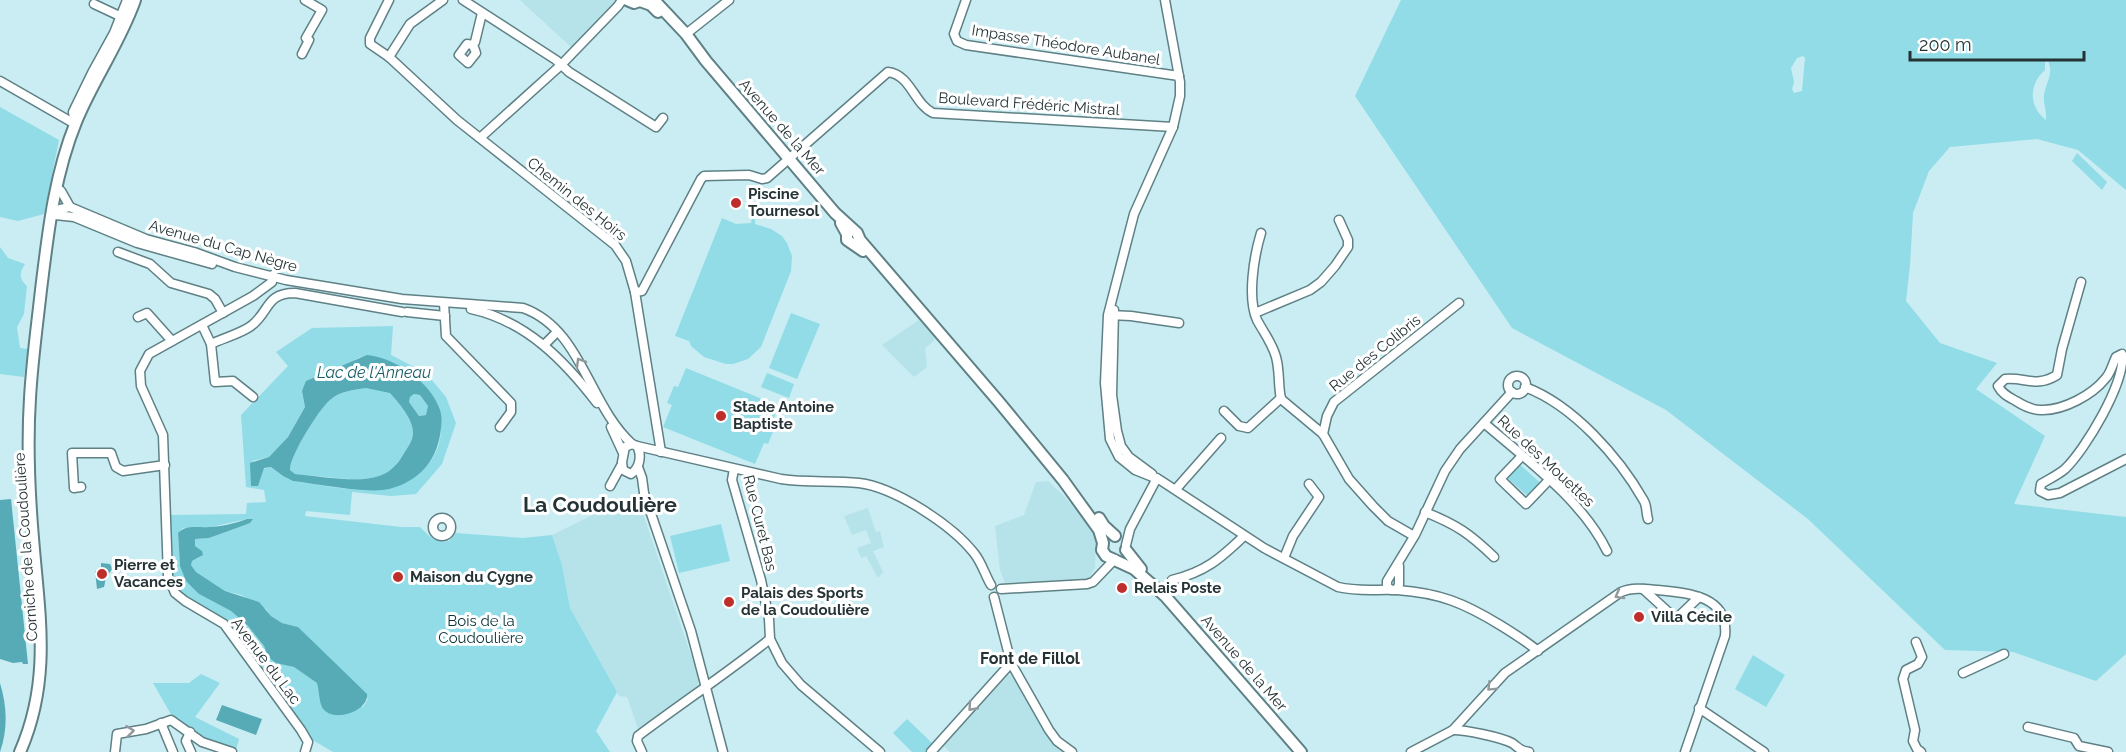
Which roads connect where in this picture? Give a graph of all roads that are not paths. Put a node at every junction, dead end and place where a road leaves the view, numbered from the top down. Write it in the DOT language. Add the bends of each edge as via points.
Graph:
graph roads {
  1 [pos="127,0"];
  2 [pos="135,0"];
  3 [pos="305,0"];
  4 [pos="389,0"];
  5 [pos="443,0"];
  6 [pos="463,0"];
  7 [pos="654,0"];
  8 [pos="729,0"];
  9 [pos="966,0"];
  10 [pos="1165,0"];
  11 [pos="630,2"];
  12 [pos="94,4"];
  13 [pos="482,13"];
  14 [pos="124,19"];
  15 [pos="686,34"];
  16 [pos="473,45"];
  17 [pos="303,54"];
  18 [pos="389,57"];
  19 [pos="706,61"];
  20 [pos="561,64"];
  21 [pos="1179,76"];
  22 [pos="0,81"];
  23 [pos="663,118"];
  24 [pos="75,124"];
  25 [pos="1173,127"];
  26 [pos="480,138"];
  27 [pos="789,158"];
  28 [pos="59,186"];
  29 [pos="70,207"];
  30 [pos="55,215"];
  31 [pos="1339,220"];
  32 [pos="1261,233"];
  33 [pos="118,252"];
  34 [pos="235,267"];
  35 [pos="269,274"];
  36 [pos="2081,282"];
  37 [pos="635,292"];
  38 [pos="444,303"];
  39 [pos="1459,303"];
  40 [pos="523,308"];
  41 [pos="223,313"];
  42 [pos="1255,313"];
  43 [pos="1111,315"];
  44 [pos="445,316"];
  45 [pos="138,317"];
  46 [pos="514,323"];
  47 [pos="1179,323"];
  48 [pos="202,325"];
  49 [pos="556,332"];
  50 [pos="172,341"];
  51 [pos="211,344"];
  52 [pos="544,345"];
  53 [pos="1525,387"];
  54 [pos="1512,392"];
  55 [pos="253,397"];
  56 [pos="1281,398"];
  57 [pos="999,402"];
  58 [pos="1224,411"];
  59 [pos="1484,423"];
  60 [pos="500,427"];
  61 [pos="1323,434"];
  62 [pos="1221,438"];
  63 [pos="634,445"];
  64 [pos="658,451"];
  65 [pos="622,453"];
  66 [pos="1522,456"];
  67 [pos="2126,459"];
  68 [pos="165,465"];
  69 [pos="621,466"];
  70 [pos="634,468"];
  71 [pos="734,469"];
  72 [pos="1157,478"];
  73 [pos="1549,480"];
  74 [pos="1309,484"];
  75 [pos="81,487"];
  76 [pos="1176,489"];
  77 [pos="1425,512"];
  78 [pos="1648,519"];
  79 [pos="1244,536"];
  80 [pos="1414,536"];
  81 [pos="1121,542"];
  82 [pos="1103,548"];
  83 [pos="1607,551"];
  84 [pos="1494,556"];
  85 [pos="1284,558"];
  86 [pos="1115,560"];
  87 [pos="1101,573"];
  88 [pos="1172,580"];
  89 [pos="1394,584"];
  90 [pos="991,585"];
  91 [pos="1001,589"];
  92 [pos="1643,589"];
  93 [pos="1164,595"];
  94 [pos="994,597"];
  95 [pos="1699,597"];
  96 [pos="770,639"];
  97 [pos="1916,642"];
  98 [pos="1538,651"];
  99 [pos="2004,654"];
  100 [pos="1011,663"];
  101 [pos="1963,673"];
  102 [pos="704,687"];
  103 [pos="1699,708"];
  104 [pos="162,722"];
  105 [pos="2028,727"];
  106 [pos="1453,730"];
  107 [pos="189,732"];
  108 [pos="1427,745"];
  109 [pos="20,752"];
  110 [pos="27,752"];
  111 [pos="115,752"];
  112 [pos="174,752"];
  113 [pos="191,752"];
  114 [pos="230,752"];
  115 [pos="305,752"];
  116 [pos="642,752"];
  117 [pos="718,752"];
  118 [pos="723,752"];
  119 [pos="880,752"];
  120 [pos="932,752"];
  121 [pos="1072,752"];
  122 [pos="1301,752"];
  123 [pos="1411,752"];
  124 [pos="1435,752"];
  125 [pos="1529,752"];
  126 [pos="1685,752"];
  127 [pos="1764,752"];
  128 [pos="1921,752"];
  129 [pos="2108,752"];
  1 -- 14 [label="street"];
  2 -- 14 [label="main road"];
  3 -- 17 [label="street" via="322,10 306,38 309,40"];
  4 -- 18 [label="street, Chemin des Hoirs" via="370,44"];
  5 -- 18 [label="street" via="410,24"];
  6 -- 13 [label="street"];
  7 -- 15 [label="main road, Avenue de la Mer"];
  8 -- 15 [label="street"];
  9 -- 21 [label="street, Impasse Théodore Aubanel" via="954,34 957,41 966,45"];
  10 -- 21 [label="street"];
  11 -- 19 [label="main road, Avenue de la Mer" via="651,5"];
  11 -- 20 [label="street"];
  12 -- 14 [label="street"];
  13 -- 16 [label="street"];
  13 -- 20 [label="street"];
  14 -- 24 [label="main road"];
  15 -- 19 [label="main road, Avenue de la Mer"];
  18 -- 26 [label="street, Chemin des Hoirs"];
  19 -- 27 [label="main road, Avenue de la Mer"];
  20 -- 23 [label="street" via="656,127"];
  20 -- 26 [label="street"];
  21 -- 25 [label="street" via="1180,96"];
  22 -- 24 [label="street"];
  24 -- 28 [label="main road"];
  25 -- 27 [label="street, Boulevard Frédéric Mistral" via="933,112 925,108 901,78 888,72"];
  25 -- 43 [label="street" via="1136,208"];
  26 -- 37 [label="street, Chemin des Hoirs" via="615,245 626,261"];
  27 -- 37 [label="street" via="762,179 749,175 701,178 642,291"];
  27 -- 57 [label="main road, Avenue de la Mer"];
  28 -- 29 [label="street"];
  28 -- 30 [label="main road"];
  29 -- 30 [label="street"];
  29 -- 34 [label="street, Avenue du Cap Nègre" via="132,234"];
  30 -- 34 [label="street" via="74,218 161,251"];
  30 -- 109 [label="main road, Corniche de la Coudoulière" via="32,369 29,427 30,501 42,660 37,700"];
  30 -- 110 [label="main road, Corniche de la Coudoulière" via="35,438 48,660 40,717"];
  31 -- 42 [label="street" via="1348,247 1321,282"];
  32 -- 42 [label="street" via="1253,284"];
  33 -- 41 [label="street" via="150,264 171,283 209,294"];
  34 -- 35 [label="street, Avenue du Cap Nègre"];
  35 -- 38 [label="street, Avenue du Cap Nègre" via="368,295"];
  35 -- 41 [label="street, Avenue du Lac" via="254,296"];
  36 -- 67 [label="street" via="2057,375 2039,383 2002,380 1998,386 2021,404 2034,410 2050,410 2069,404 2096,387 2122,354 2124,372 2114,403 2086,444 2068,465 2041,484 2040,491 2054,495"];
  37 -- 64 [label="street, Chemin des Hoirs"];
  38 -- 40 [label="street, Avenue du Cap Nègre"];
  38 -- 44 [label="street"];
  38 -- 46 [label="street, Avenue du Cap Nègre"];
  39 -- 61 [label="street, Rue des Colibris" via="1334,402"];
  40 -- 46 [label="street" via="516,311"];
  40 -- 49 [label="street, Avenue du Cap Nègre" via="545,319"];
  41 -- 48 [label="street, Avenue du Lac"];
  42 -- 56 [label="street" via="1277,359"];
  43 -- 47 [label="street"];
  43 -- 72 [label="street" via="1105,383 1110,439 1126,463"];
  44 -- 51 [label="street" via="283,293 268,303 249,327"];
  44 -- 60 [label="street" via="446,336 511,403 511,412"];
  45 -- 50 [label="street" via="147,313"];
  46 -- 52 [label="street, Avenue du Cap Nègre"];
  48 -- 50 [label="street, Avenue du Lac"];
  48 -- 51 [label="street"];
  49 -- 52 [label="street"];
  63 -- 49 [label="street, Avenue du Cap Nègre, one-way" via="619,430 579,360"];
  50 -- 68 [label="street, Avenue du Lac" via="149,354 140,370 141,386 163,435"];
  51 -- 55 [label="street" via="215,382 233,381"];
  52 -- 65 [label="street, Avenue du Cap Nègre" via="596,403 615,433"];
  53 -- 54 [label="street" via="1520,393"];
  53 -- 54 [label="street" via="1521,377 1512,377 1508,384"];
  53 -- 78 [label="street" via="1555,402 1593,435 1644,501"];
  54 -- 59 [label="street"];
  56 -- 58 [label="street" via="1248,428 1239,426"];
  56 -- 61 [label="street"];
  57 -- 81 [label="main road, Avenue de la Mer" via="1007,406"];
  57 -- 82 [label="main road, Avenue de la Mer" via="1079,501 1099,530"];
  59 -- 66 [label="street, Rue des Mouettes"];
  59 -- 77 [label="street" via="1450,463"];
  61 -- 80 [label="street" via="1342,469 1364,497 1388,520"];
  62 -- 76 [label="street"];
  63 -- 64 [label="street"];
  63 -- 65 [label="street" via="625,447"];
  63 -- 70 [label="street" via="640,451"];
  64 -- 70 [label="street"];
  64 -- 71 [label="street"];
  65 -- 69 [label="street"];
  66 -- 73 [label="street, Rue des Mouettes"];
  66 -- 73 [label="street" via="1500,480 1526,504"];
  68 -- 75 [label="street" via="123,471 116,466 111,453 72,453 74,488"];
  68 -- 115 [label="street, Avenue du Lac" via="168,576 175,593 224,624 308,742"];
  69 -- 70 [label="street"];
  69 -- 70 [label="street" via="610,486"];
  70 -- 102 [label="street" via="695,648"];
  71 -- 90 [label="street" via="799,482 861,483 893,494 952,531 975,554"];
  71 -- 96 [label="street, Rue Curet Bas" via="732,480 761,580"];
  72 -- 76 [label="street"];
  72 -- 81 [label="street"];
  73 -- 83 [label="street, Rue des Mouettes" via="1593,524"];
  74 -- 85 [label="street" via="1319,497 1293,536"];
  76 -- 79 [label="street"];
  77 -- 80 [label="street"];
  77 -- 84 [label="street" via="1456,525"];
  79 -- 85 [label="street"];
  79 -- 88 [label="street" via="1208,567"];
  80 -- 89 [label="street"];
  81 -- 82 [label="main road" via="1108,537"];
  81 -- 86 [label="main road" via="1122,556"];
  81 -- 93 [label="main road, Avenue de la Mer"];
  82 -- 86 [label="main road"];
  82 -- 87 [label="street"];
  85 -- 89 [label="street" via="1350,590 1372,591"];
  86 -- 87 [label="street"];
  86 -- 93 [label="main road, Avenue de la Mer" via="1134,569"];
  87 -- 91 [label="street" via="1087,584"];
  89 -- 98 [label="street" via="1407,592 1459,602"];
  90 -- 91 [label="street"];
  90 -- 94 [label="street" via="988,591"];
  91 -- 94 [label="street" via="999,596"];
  92 -- 95 [label="street"];
  92 -- 95 [label="street" via="1676,619"];
  92 -- 98 [label="street, one-way" via="1621,592"];
  93 -- 122 [label="main road, Avenue de la Mer"];
  94 -- 100 [label="street"];
  95 -- 103 [label="street" via="1719,609 1726,625"];
  96 -- 102 [label="street"];
  96 -- 119 [label="street, Rue Curet Bas" via="788,671"];
  97 -- 128 [label="street" via="1922,657 1906,670 1903,679 1915,730 1913,741"];
  98 -- 106 [label="street, one-way" via="1505,672"];
  99 -- 101 [label="street"];
  100 -- 120 [label="street, one-way"];
  100 -- 121 [label="street" via="1049,730"];
  102 -- 116 [label="street" via="638,735"];
  102 -- 117 [label="street"];
  102 -- 118 [label="street"];
  103 -- 126 [label="street"];
  103 -- 127 [label="street"];
  104 -- 107 [label="street" via="173,720"];
  111 -- 104 [label="street, one-way" via="117,734"];
  104 -- 112 [label="street"];
  105 -- 129 [label="street" via="2074,738 2079,746"];
  106 -- 108 [label="street"];
  106 -- 125 [label="street" via="1470,731"];
  107 -- 113 [label="street" via="186,741"];
  107 -- 114 [label="street" via="202,742"];
  108 -- 123 [label="street"];
  108 -- 124 [label="street"];
}
